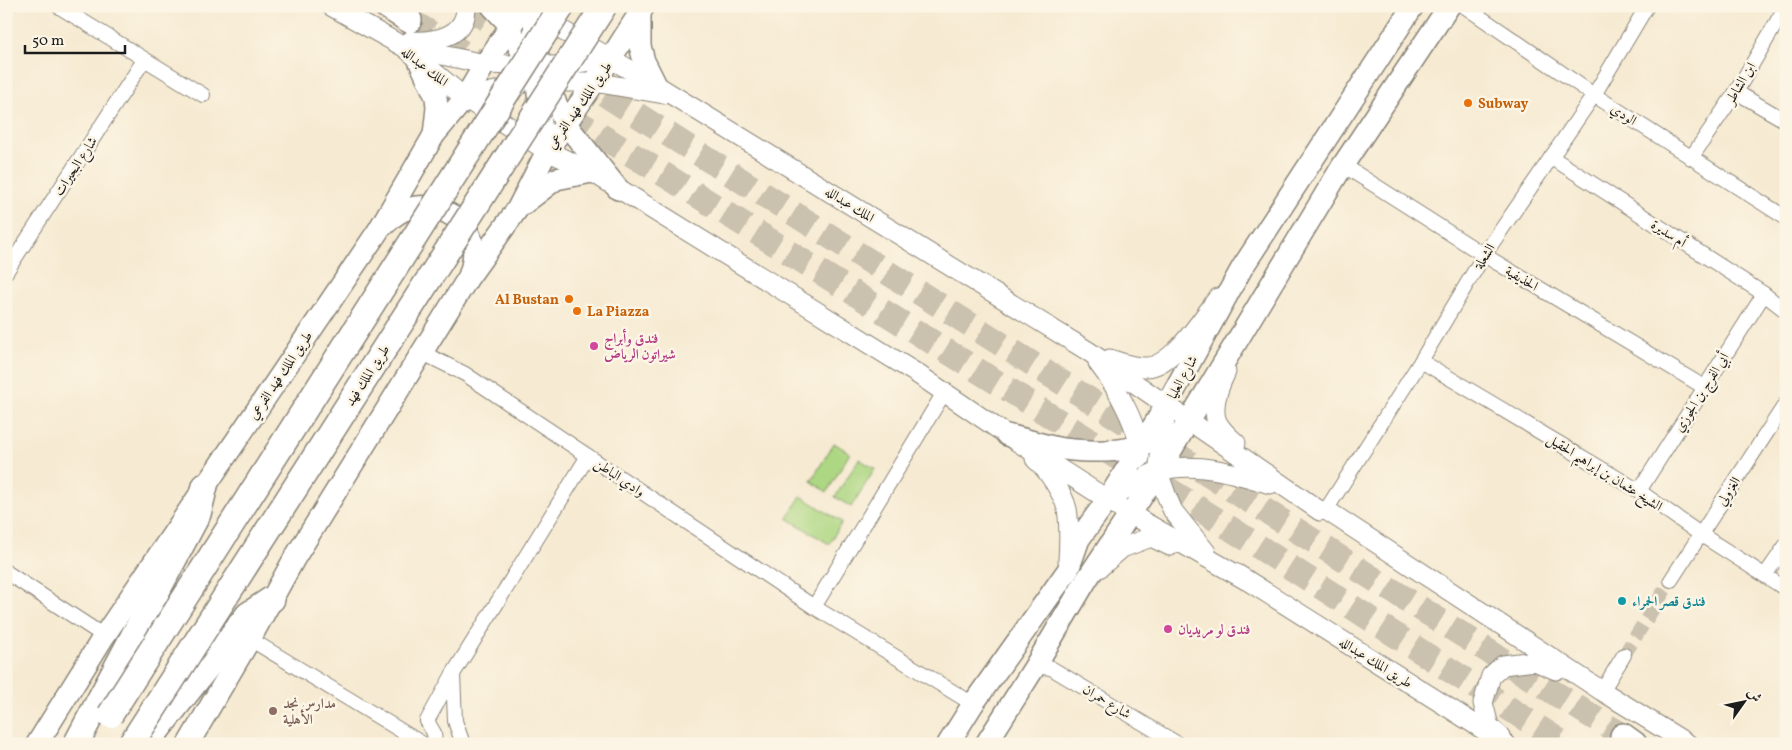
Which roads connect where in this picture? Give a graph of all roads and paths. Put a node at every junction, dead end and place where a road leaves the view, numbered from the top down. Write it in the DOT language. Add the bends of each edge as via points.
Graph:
graph roads {
  1 [pos="58,6"];
  2 [pos="332,6"];
  3 [pos="387,6"];
  4 [pos="466,6"];
  5 [pos="492,6"];
  6 [pos="562,6"];
  7 [pos="604,6"];
  8 [pos="1413,6"];
  9 [pos="1449,6"];
  10 [pos="1464,6"];
  11 [pos="1647,6"];
  12 [pos="1786,6"];
  13 [pos="527,8"];
  14 [pos="642,10"];
  15 [pos="409,20"];
  16 [pos="509,28"];
  17 [pos="404,49"];
  18 [pos="611,58"];
  19 [pos="144,60"];
  20 [pos="485,64"];
  21 [pos="538,74"];
  22 [pos="594,82"];
  23 [pos="664,90"];
  24 [pos="1736,92"];
  25 [pos="203,95"];
  26 [pos="1594,95"];
  27 [pos="465,98"];
  28 [pos="1786,121"];
  29 [pos="565,123"];
  30 [pos="434,135"];
  31 [pos="547,151"];
  32 [pos="1551,158"];
  33 [pos="1691,158"];
  34 [pos="1343,165"];
  35 [pos="592,172"];
  36 [pos="618,189"];
  37 [pos="518,208"];
  38 [pos="1786,218"];
  39 [pos="378,231"];
  40 [pos="1484,255"];
  41 [pos="1242,268"];
  42 [pos="6,272"];
  43 [pos="468,278"];
  44 [pos="1265,292"];
  45 [pos="1764,294"];
  46 [pos="1786,311"];
  47 [pos="1088,351"];
  48 [pos="423,352"];
  49 [pos="1420,360"];
  50 [pos="1704,387"];
  51 [pos="945,392"];
  52 [pos="1786,403"];
  53 [pos="1167,404"];
  54 [pos="1188,419"];
  55 [pos="1008,435"];
  56 [pos="1164,435"];
  57 [pos="1140,446"];
  58 [pos="588,456"];
  59 [pos="1158,472"];
  60 [pos="1135,483"];
  61 [pos="205,486"];
  62 [pos="1638,491"];
  63 [pos="1293,493"];
  64 [pos="1108,499"];
  65 [pos="1326,510"];
  66 [pos="1130,514"];
  67 [pos="1700,534"];
  68 [pos="1786,545"];
  69 [pos="6,572"];
  70 [pos="1078,574"];
  71 [pos="1766,574"];
  72 [pos="1246,580"];
  73 [pos="1671,580"];
  74 [pos="1786,589"];
  75 [pos="272,599"];
  76 [pos="814,607"];
  77 [pos="104,636"];
  78 [pos="250,639"];
  79 [pos="1624,655"];
  80 [pos="1034,668"];
  81 [pos="453,674"];
  82 [pos="1602,690"];
  83 [pos="973,704"];
  84 [pos="37,744"];
  85 [pos="76,744"];
  86 [pos="91,744"];
  87 [pos="131,744"];
  88 [pos="146,744"];
  89 [pos="188,744"];
  90 [pos="423,744"];
  91 [pos="435,744"];
  92 [pos="464,744"];
  93 [pos="948,744"];
  94 [pos="986,744"];
  95 [pos="1178,744"];
  96 [pos="1508,744"];
  97 [pos="1688,744"];
  1 -- 19 [label="street"];
  2 -- 17 [label="main road, الملك عبدالله"];
  3 -- 15 [label="highway"];
  4 -- 17 [label="main road" via="460,28 446,37"];
  5 -- 16 [label="main road"];
  6 -- 86 [label="highway, bridge"];
  7 -- 87 [label="highway, طريق الملك فهد, bridge"];
  8 -- 41 [label="main road, شارع العليا"];
  9 -- 34 [label="main road, شارع العليا"];
  10 -- 26 [label="street, الودي"];
  11 -- 26 [label="street, الشعلة"];
  12 -- 24 [label="street, ابن الشاطر"];
  13 -- 16 [label="main road, طريق الملك فهد الفرعي"];
  13 -- 18 [label="main road, الملك عبدالله"];
  13 -- 21 [label="main road"];
  14 -- 18 [label="main road, طريق الملك فهد الفرعي"];
  14 -- 23 [label="main road" via="640,46 644,61"];
  16 -- 20 [label="main road, طريق الملك فهد الفرعي"];
  16 -- 21 [label="main road"];
  17 -- 20 [label="main road"];
  17 -- 27 [label="main road, الملك عبدالله"];
  17 -- 30 [label="main road" via="436,97"];
  18 -- 21 [label="main road" via="555,66"];
  18 -- 22 [label="main road, طريق الملك فهد الفرعي"];
  18 -- 23 [label="main road, الملك عبدالله"];
  19 -- 25 [label="street"];
  19 -- 42 [label="street, شارع البحيرات"];
  20 -- 21 [label="main road"];
  20 -- 27 [label="main road, طريق الملك فهد الفرعي"];
  21 -- 22 [label="main road"];
  21 -- 27 [label="main road"];
  21 -- 29 [label="main road"];
  21 -- 31 [label="main road"];
  22 -- 23 [label="main road"];
  22 -- 29 [label="main road, طريق الملك فهد الفرعي"];
  23 -- 47 [label="main road, الملك عبدالله"];
  24 -- 28 [label="street"];
  24 -- 33 [label="street, ابن الشاطر"];
  26 -- 32 [label="street, الشعلة"];
  26 -- 33 [label="street, الودي"];
  27 -- 30 [label="main road, طريق الملك فهد الفرعي"];
  27 -- 31 [label="main road, الملك عبدالله"];
  29 -- 31 [label="main road, طريق الملك فهد الفرعي"];
  29 -- 36 [label="main road"];
  30 -- 39 [label="main road, طريق الملك فهد الفرعي"];
  31 -- 35 [label="main road"];
  31 -- 37 [label="main road, طريق الملك فهد الفرعي"];
  32 -- 40 [label="street, الشعلة"];
  32 -- 45 [label="street, أم سديرة"];
  33 -- 38 [label="street, الودي"];
  34 -- 40 [label="street, الحذيفية"];
  34 -- 44 [label="main road, شارع العليا"];
  35 -- 36 [label="main road"];
  35 -- 37 [label="main road" via="556,179"];
  36 -- 51 [label="main road"];
  37 -- 43 [label="main road, طريق الملك فهد الفرعي"];
  39 -- 43 [label="main road" via="406,210 434,208 448,213 459,221 473,246 474,261"];
  39 -- 61 [label="main road, طريق الملك فهد الفرعي"];
  40 -- 49 [label="street, الشعلة"];
  40 -- 50 [label="street, الحذيفية"];
  41 -- 47 [label="main road" via="1177,350 1161,363 1148,368 1130,366"];
  41 -- 53 [label="main road, شارع العليا"];
  43 -- 48 [label="main road, طريق الملك فهد الفرعي"];
  44 -- 54 [label="main road, شارع العليا"];
  44 -- 63 [label="main road" via="1218,389 1217,422 1230,438"];
  45 -- 46 [label="street, أم سديرة"];
  45 -- 50 [label="street, أبي الفرج بن الجوزي"];
  47 -- 53 [label="main road"];
  47 -- 57 [label="main road" via="1110,378"];
  48 -- 58 [label="street, وادي الباطن" via="465,374"];
  48 -- 75 [label="main road, طريق الملك فهد الفرعي"];
  49 -- 62 [label="street, الشيخ عثمان بن إبراهيم الحقيل"];
  49 -- 65 [label="street, الشعلة"];
  50 -- 62 [label="street, أبي الفرج بن الجوزي"];
  51 -- 55 [label="main road"];
  51 -- 76 [label="street"];
  52 -- 67 [label="street, الغزولي"];
  53 -- 54 [label="main road"];
  53 -- 56 [label="main road"];
  53 -- 57 [label="main road, شارع العليا"];
  54 -- 56 [label="main road"];
  54 -- 59 [label="main road, شارع العليا"];
  54 -- 63 [label="main road"];
  55 -- 57 [label="main road" via="1064,449"];
  55 -- 64 [label="main road"];
  55 -- 70 [label="main road" via="1041,465 1067,508"];
  56 -- 57 [label="main road"];
  56 -- 59 [label="main road"];
  57 -- 60 [label="main road" via="1140,465"];
  57 -- 64 [label="main road, شارع العليا"];
  58 -- 76 [label="street, وادي الباطن"];
  58 -- 81 [label="street"];
  59 -- 60 [label="main road"];
  59 -- 63 [label="main road" via="1210,469 1248,477"];
  59 -- 66 [label="main road, شارع العليا"];
  59 -- 72 [label="main road" via="1173,511 1185,527 1210,555"];
  60 -- 64 [label="main road"];
  60 -- 66 [label="main road"];
  61 -- 77 [label="main road, طريق الملك فهد الفرعي"];
  61 -- 85 [label="highway" via="198,514"];
  62 -- 67 [label="street, الشيخ عثمان بن إبراهيم الحقيل"];
  63 -- 65 [label="main road" via="1320,511"];
  64 -- 66 [label="main road"];
  64 -- 70 [label="main road, شارع العليا" via="1079,539"];
  65 -- 82 [label="main road"];
  66 -- 70 [label="main road, شارع العليا"];
  66 -- 72 [label="main road"];
  67 -- 71 [label="street, الشيخ عثمان بن إبراهيم الحقيل"];
  67 -- 73 [label="street, الغزولي"];
  68 -- 71 [label="street"];
  69 -- 77 [label="street"];
  70 -- 72 [label="main road" via="1122,548 1151,537"];
  70 -- 80 [label="main road, شارع العليا"];
  70 -- 83 [label="main road, شارع العليا"];
  71 -- 74 [label="street, الشيخ عثمان بن إبراهيم الحقيل"];
  72 -- 96 [label="main road, طريق الملك عبدالله"];
  75 -- 78 [label="main road, طريق الملك فهد الفرعي"];
  75 -- 88 [label="highway" via="248,615"];
  76 -- 83 [label="street, وادي الباطن"];
  77 -- 84 [label="main road, طريق الملك فهد الفرعي"];
  78 -- 89 [label="main road, طريق الملك فهد الفرعي"];
  78 -- 90 [label="street"];
  79 -- 82 [label="street"];
  80 -- 94 [label="main road, شارع العليا"];
  80 -- 95 [label="street, شارع حمران" via="1051,668"];
  81 -- 91 [label="street" via="427,721 434,732"];
  81 -- 92 [label="street" via="455,721"];
  82 -- 96 [label="main road" via="1535,661 1503,665 1491,676 1483,703 1489,726"];
  82 -- 97 [label="main road"];
  83 -- 93 [label="main road, شارع العليا"];
}
